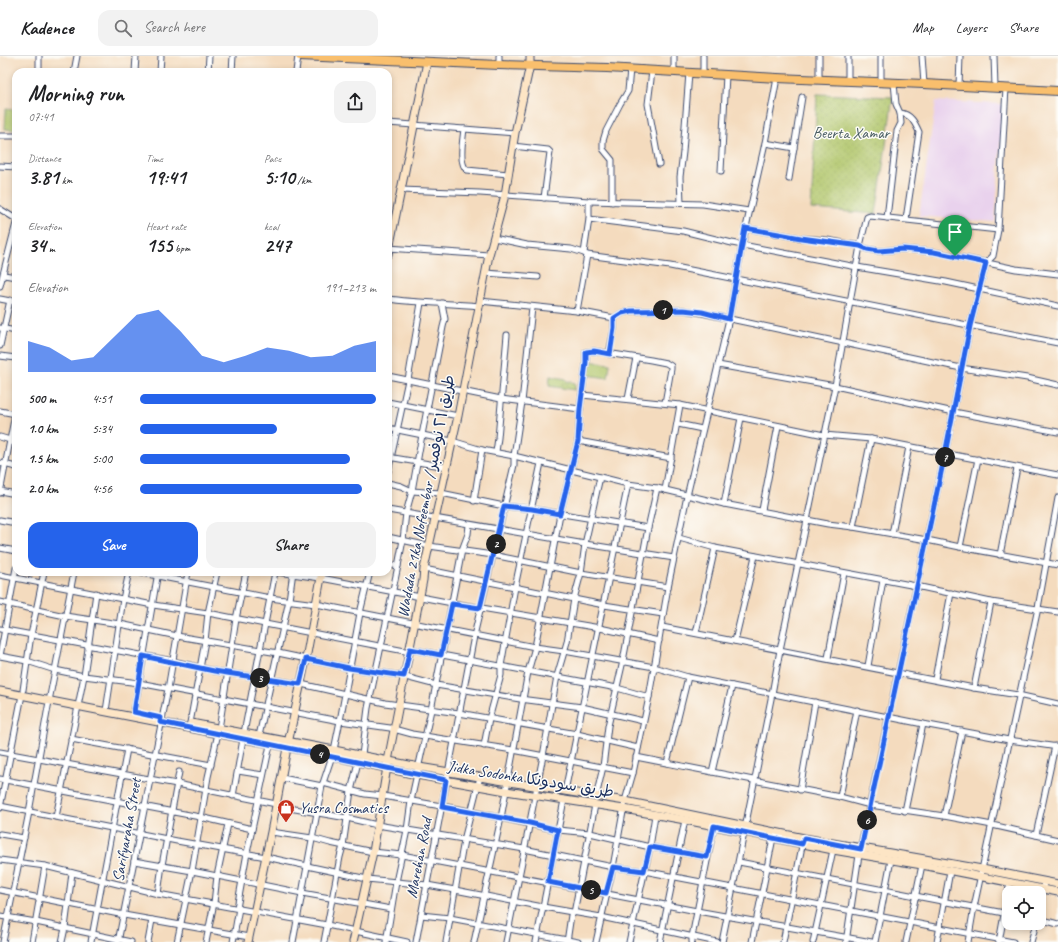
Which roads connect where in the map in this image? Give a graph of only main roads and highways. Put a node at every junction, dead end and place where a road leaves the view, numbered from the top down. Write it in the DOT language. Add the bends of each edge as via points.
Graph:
graph roads {
  1 [pos="299,56"];
  2 [pos="530,56"];
  3 [pos="403,58"];
  4 [pos="427,62"];
  5 [pos="530,65"];
  6 [pos="1058,91"];
  7 [pos="392,232"];
  8 [pos="322,576"];
  9 [pos="0,687"];
  10 [pos="0,691"];
  11 [pos="22,693"];
  12 [pos="106,709"];
  13 [pos="161,720"];
  14 [pos="218,731"];
  15 [pos="244,736"];
  16 [pos="288,744"];
  17 [pos="333,753"];
  18 [pos="388,765"];
  19 [pos="595,801"];
  20 [pos="624,805"];
  21 [pos="744,829"];
  22 [pos="803,841"];
  23 [pos="860,852"];
  24 [pos="1058,884"];
  25 [pos="1058,892"];
  26 [pos="249,939"];
  27 [pos="353,942"];
  1 -- 3 [label="main road"];
  2 -- 5 [label="main road, Wadada 21ka Nofeembar / طريق ٢١ نوفمبر"];
  3 -- 4 [label="main road"];
  4 -- 5 [label="main road"];
  4 -- 7 [label="main road"];
  5 -- 6 [label="main road"];
  5 -- 18 [label="main road, Wadada 21ka Nofeembar / طريق ٢١ نوفمبر" via="505,195 489,255 458,416 424,568"];
  8 -- 16 [label="main road"];
  9 -- 11 [label="main road, Jidka Sodonka طريق سودونكا"];
  10 -- 11 [label="main road, Jidka Sodonka طريق سودونكا"];
  11 -- 12 [label="main road, Jidka Sodonka طريق سودونكا"];
  12 -- 13 [label="main road, Jidka Sodonka طريق سودونكا"];
  12 -- 13 [label="main road, Jidka Sodonka طريق سودونكا" via="134,712"];
  13 -- 14 [label="main road, Jidka Sodonka طريق سودونكا"];
  13 -- 14 [label="main road, Jidka Sodonka طريق سودونكا" via="190,723"];
  14 -- 15 [label="main road, Jidka Sodonka طريق سودونكا"];
  15 -- 16 [label="main road, Jidka Sodonka طريق سودونكا" via="259,736"];
  15 -- 16 [label="main road, Jidka Sodonka طريق سودونكا" via="270,745"];
  16 -- 17 [label="main road, Jidka Sodonka طريق سودونكا"];
  16 -- 26 [label="main road"];
  17 -- 18 [label="main road, Jidka Sodonka طريق سودونكا" via="358,762"];
  17 -- 18 [label="main road, Jidka Sodonka طريق سودونكا" via="362,755"];
  18 -- 19 [label="main road, Jidka Sodonka طريق سودونكا" via="448,771 565,791"];
  18 -- 19 [label="main road, Jidka Sodonka طريق سودونكا" via="417,775 477,786 564,800"];
  18 -- 27 [label="main road, Wadada 21ka Nofeembar / طريق ٢١ نوفمبر" via="373,852"];
  19 -- 20 [label="main road, Jidka Sodonka طريق سودونكا"];
  20 -- 21 [label="main road, Jidka Sodonka طريق سودونكا"];
  20 -- 21 [label="main road, Jidka Sodonka طريق سودونكا" via="655,815"];
  21 -- 22 [label="main road, Jidka Sodonka طريق سودونكا"];
  21 -- 22 [label="main road, Jidka Sodonka طريق سودونكا" via="773,838"];
  22 -- 23 [label="main road, Jidka Sodonka طريق سودونكا"];
  22 -- 23 [label="main road, Jidka Sodonka طريق سودونكا" via="833,850"];
  23 -- 24 [label="main road, Jidka Sodonka طريق سودونكا" via="982,869"];
  23 -- 25 [label="main road, Jidka Sodonka طريق سودونكا"];
}
